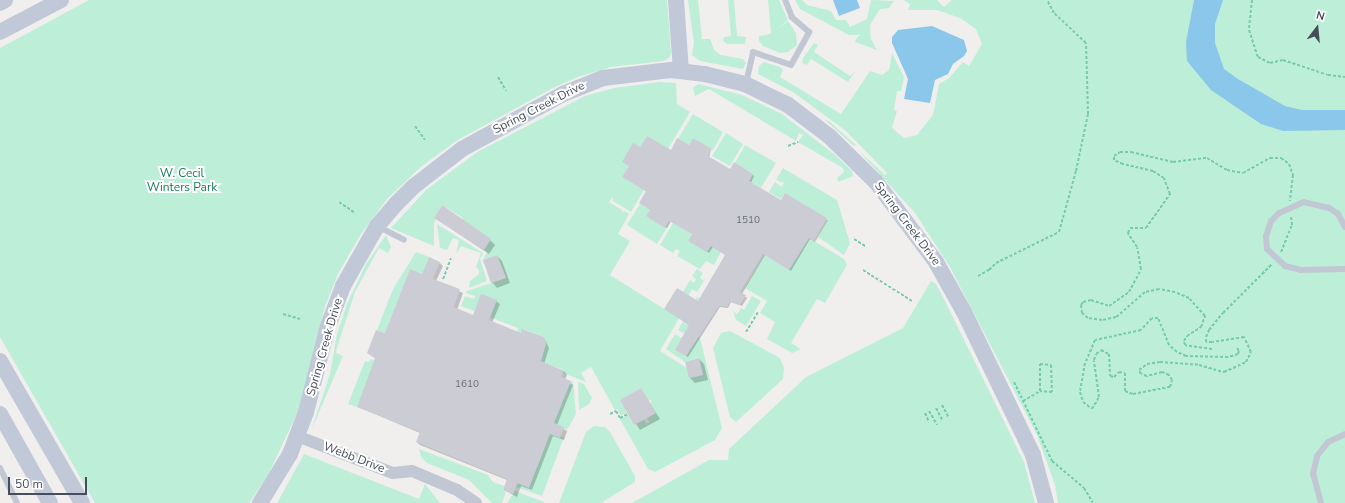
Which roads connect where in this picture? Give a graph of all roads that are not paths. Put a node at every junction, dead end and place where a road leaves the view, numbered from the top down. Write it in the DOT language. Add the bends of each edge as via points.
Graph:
graph roads {
  1 [pos="5,0"];
  2 [pos="61,0"];
  3 [pos="676,0"];
  4 [pos="785,0"];
  5 [pos="0,2"];
  6 [pos="0,32"];
  7 [pos="681,71"];
  8 [pos="745,84"];
  9 [pos="377,226"];
  10 [pos="1345,227"];
  11 [pos="404,240"];
  12 [pos="1345,269"];
  13 [pos="0,361"];
  14 [pos="5,380"];
  15 [pos="0,414"];
  16 [pos="1345,434"];
  17 [pos="297,436"];
  18 [pos="0,468"];
  19 [pos="17,503"];
  20 [pos="50,503"];
  21 [pos="82,503"];
  22 [pos="260,503"];
  23 [pos="476,503"];
  24 [pos="1046,503"];
  25 [pos="1321,503"];
  1 -- 5 [label="street"];
  2 -- 6 [label="street"];
  3 -- 7 [label="street"];
  4 -- 8 [label="lane" via="792,17 809,32 791,65 753,52"];
  7 -- 8 [label="street, Spring Creek Drive"];
  7 -- 9 [label="street, Spring Creek Drive" via="641,72 603,78 563,94 462,149 413,187"];
  8 -- 24 [label="street, Spring Creek Drive" via="788,104 829,136 876,182 916,233 950,287 1000,383 1033,455"];
  9 -- 11 [label="lane"];
  9 -- 17 [label="street, Spring Creek Drive" via="353,266 336,302 314,387"];
  10 -- 12 [label="lane" via="1338,214 1316,204 1304,202 1290,207 1271,221 1266,236 1267,249 1285,266 1301,270"];
  13 -- 14 [label="street"];
  14 -- 21 [label="street"];
  15 -- 20 [label="street"];
  16 -- 25 [label="lane" via="1328,442 1317,456 1313,474"];
  17 -- 22 [label="street, Spring Creek Drive" via="281,471"];
  17 -- 23 [label="street, Webb Drive" via="393,473 412,471 427,476 457,490"];
  18 -- 19 [label="lane"];
}
